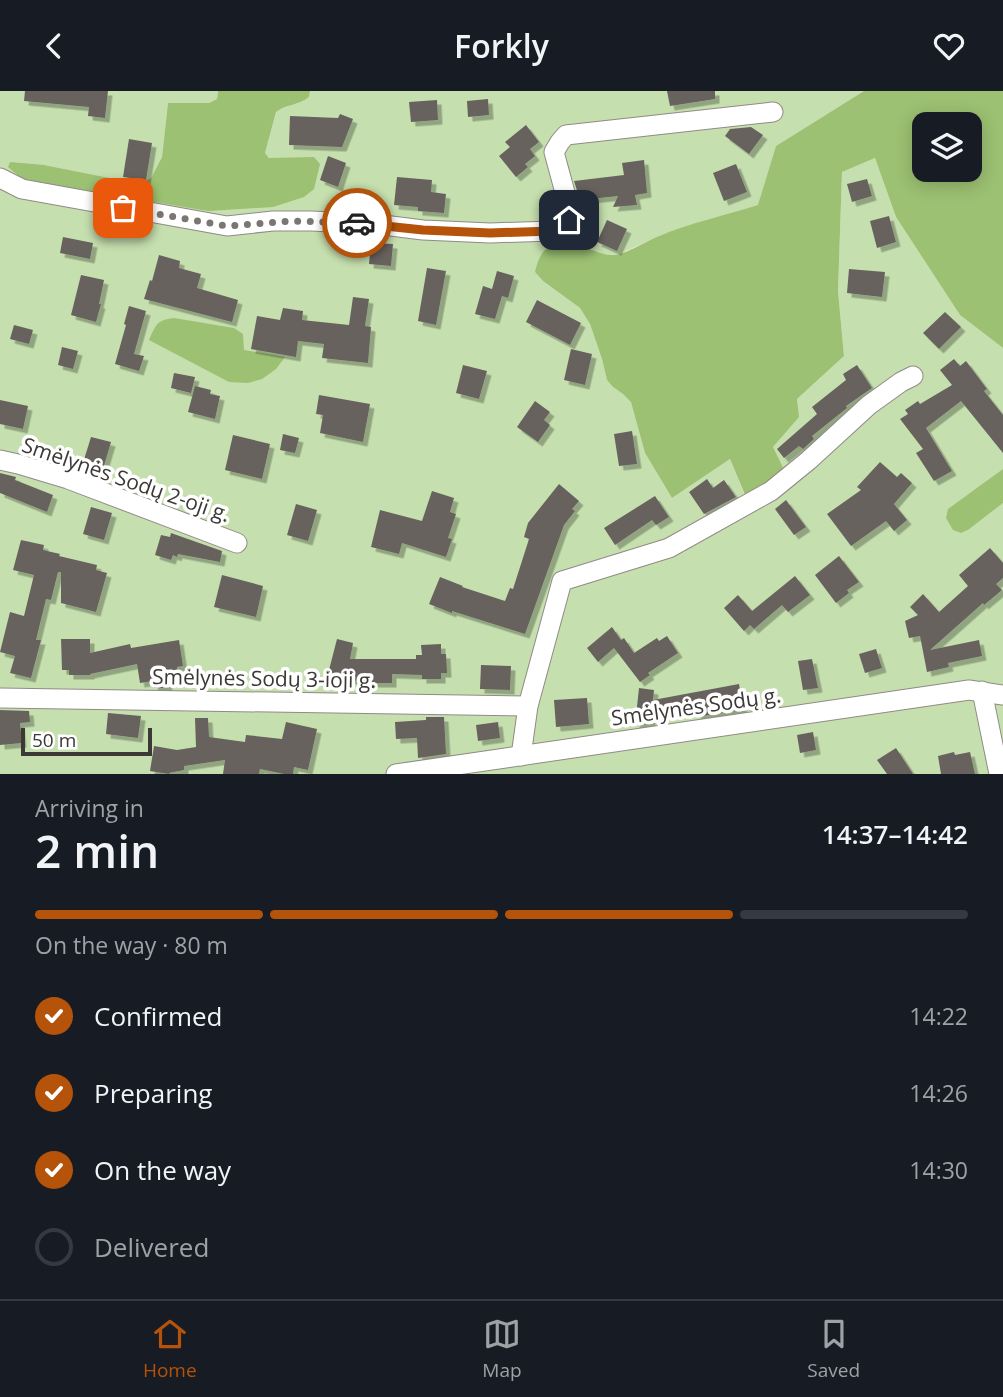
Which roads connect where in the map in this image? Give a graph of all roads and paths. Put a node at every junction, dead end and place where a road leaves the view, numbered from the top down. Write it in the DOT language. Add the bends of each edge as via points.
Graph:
graph roads {
  1 [pos="773,112"];
  2 [pos="0,178"];
  3 [pos="913,376"];
  4 [pos="0,460"];
  5 [pos="237,543"];
  6 [pos="982,691"];
  7 [pos="1003,695"];
  8 [pos="0,698"];
  9 [pos="528,706"];
  10 [pos="521,756"];
  11 [pos="396,774"];
  12 [pos="999,774"];
  1 -- 2 [label="street" via="566,135 554,152 569,220 552,231 490,233 311,221 227,226 22,189"];
  3 -- 9 [label="street" via="869,405 771,491 669,548 562,581"];
  4 -- 5 [label="street, Smėlynės Sodų 2-oji g." via="68,479"];
  6 -- 7 [label="street, Smėlynės Sodų g."];
  6 -- 10 [label="street, Smėlynės Sodų g."];
  6 -- 12 [label="street"];
  8 -- 9 [label="street, Smėlynės Sodų 3-ioji g."];
  9 -- 10 [label="street"];
  10 -- 11 [label="street, Smėlynės Sodų g."];
}
